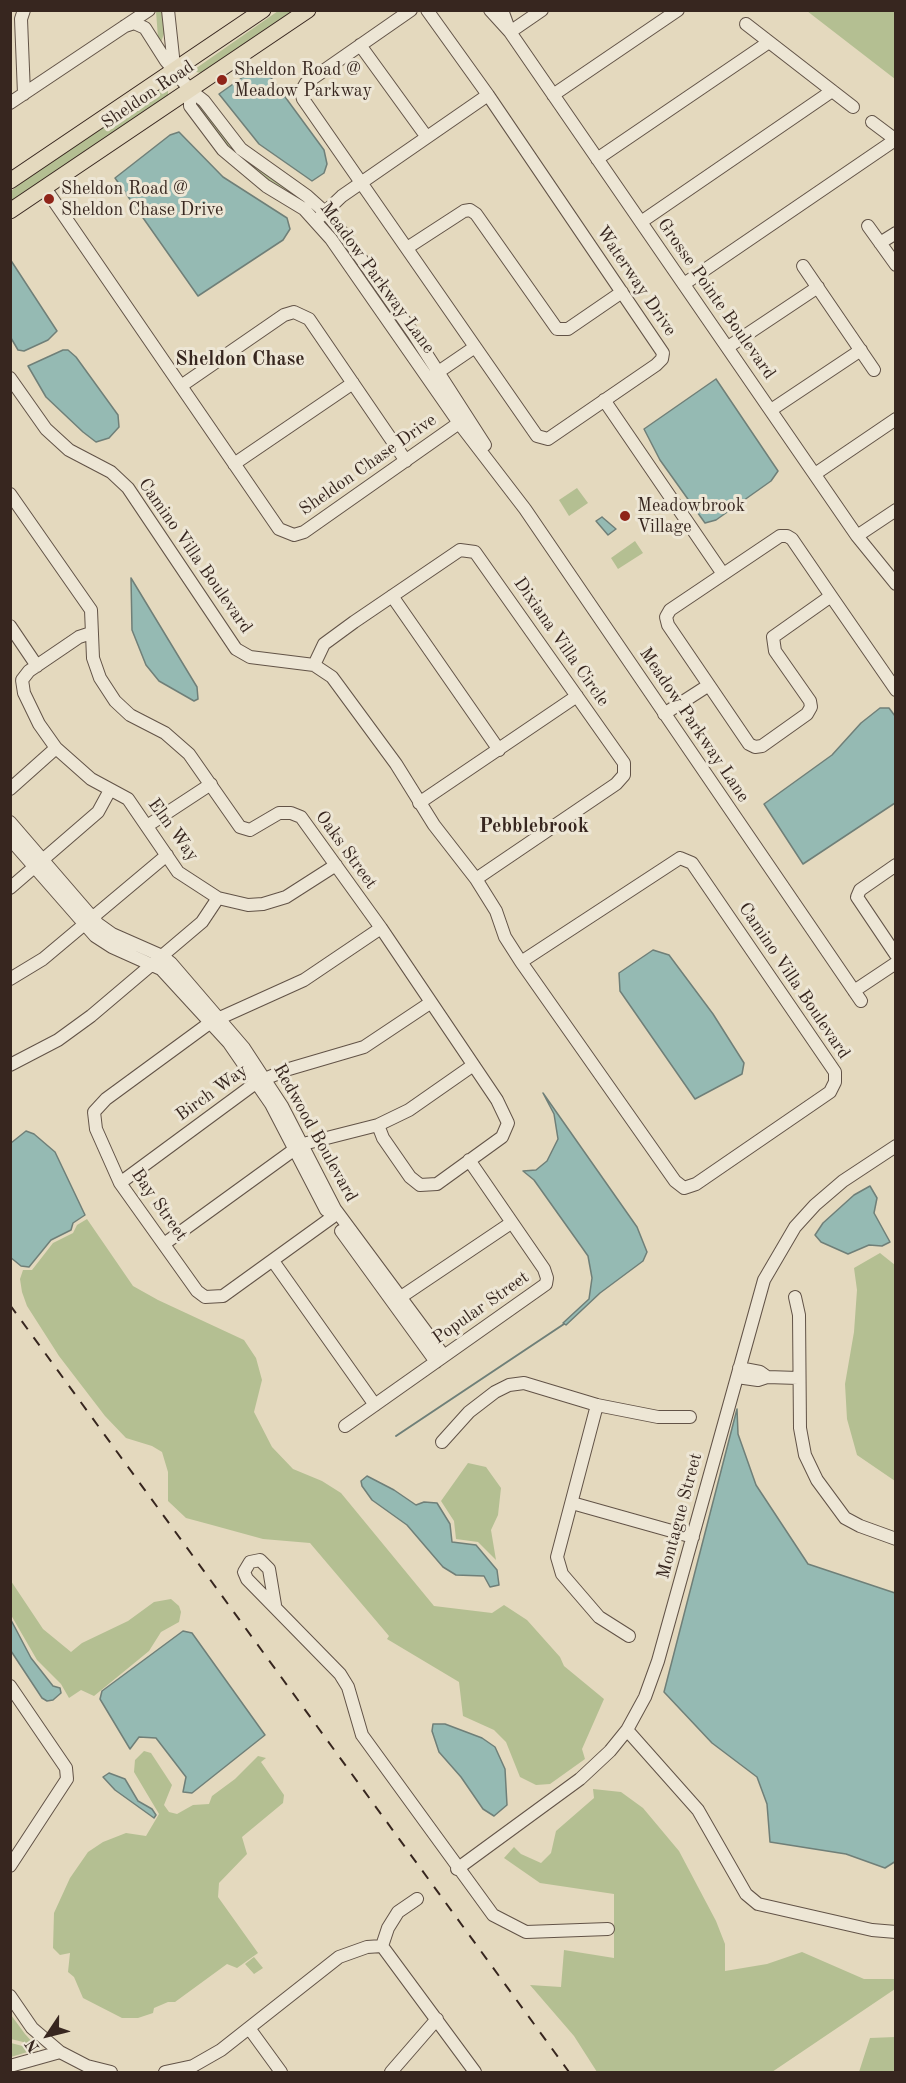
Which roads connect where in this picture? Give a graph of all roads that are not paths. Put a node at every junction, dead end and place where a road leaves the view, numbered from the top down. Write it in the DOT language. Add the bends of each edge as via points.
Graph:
graph roads {
  1 [pos="24,10"];
  2 [pos="149,10"];
  3 [pos="168,10"];
  4 [pos="263,10"];
  5 [pos="308,10"];
  6 [pos="411,10"];
  7 [pos="427,10"];
  8 [pos="490,10"];
  9 [pos="502,10"];
  10 [pos="542,10"];
  11 [pos="678,10"];
  12 [pos="746,24"];
  13 [pos="125,26"];
  14 [pos="510,32"];
  15 [pos="155,40"];
  16 [pos="769,42"];
  17 [pos="360,45"];
  18 [pos="175,70"];
  19 [pos="190,90"];
  20 [pos="832,91"];
  21 [pos="24,94"];
  22 [pos="488,95"];
  23 [pos="553,95"];
  24 [pos="10,103"];
  25 [pos="853,107"];
  26 [pos="872,122"];
  27 [pos="426,136"];
  28 [pos="895,140"];
  29 [pos="597,159"];
  30 [pos="10,181"];
  31 [pos="363,181"];
  32 [pos="45,188"];
  33 [pos="10,211"];
  34 [pos="321,216"];
  35 [pos="641,222"];
  36 [pos="868,226"];
  37 [pos="896,233"];
  38 [pos="880,243"];
  39 [pos="407,248"];
  40 [pos="896,265"];
  41 [pos="803,266"];
  42 [pos="684,284"];
  43 [pos="818,287"];
  44 [pos="622,292"];
  45 [pos="475,347"];
  46 [pos="728,348"];
  47 [pos="861,350"];
  48 [pos="874,370"];
  49 [pos="433,376"];
  50 [pos="10,378"];
  51 [pos="353,383"];
  52 [pos="181,386"];
  53 [pos="604,400"];
  54 [pos="771,410"];
  55 [pos="896,419"];
  56 [pos="459,423"];
  57 [pos="406,461"];
  58 [pos="234,464"];
  59 [pos="497,470"];
  60 [pos="814,474"];
  61 [pos="10,494"];
  62 [pos="896,510"];
  63 [pos="857,536"];
  64 [pos="723,574"];
  65 [pos="896,585"];
  66 [pos="392,596"];
  67 [pos="831,596"];
  68 [pos="10,626"];
  69 [pos="92,633"];
  70 [pos="314,665"];
  71 [pos="37,666"];
  72 [pos="709,685"];
  73 [pos="896,690"];
  74 [pos="577,696"];
  75 [pos="664,714"];
  76 [pos="56,748"];
  77 [pos="499,750"];
  78 [pos="211,784"];
  79 [pos="10,789"];
  80 [pos="110,790"];
  81 [pos="419,803"];
  82 [pos="10,822"];
  83 [pos="147,826"];
  84 [pos="10,839"];
  85 [pos="167,855"];
  86 [pos="39,864"];
  87 [pos="336,864"];
  88 [pos="896,865"];
  89 [pos="476,879"];
  90 [pos="10,888"];
  91 [pos="218,898"];
  92 [pos="87,921"];
  93 [pos="381,928"];
  94 [pos="896,955"];
  95 [pos="158,960"];
  96 [pos="522,962"];
  97 [pos="896,963"];
  98 [pos="10,979"];
  99 [pos="430,1003"];
  100 [pos="215,1020"];
  101 [pos="10,1065"];
  102 [pos="472,1066"];
  103 [pos="261,1080"];
  104 [pos="378,1125"];
  105 [pos="896,1146"];
  106 [pos="299,1147"];
  107 [pos="469,1160"];
  108 [pos="120,1183"];
  109 [pos="335,1216"];
  110 [pos="511,1223"];
  111 [pos="164,1244"];
  112 [pos="273,1261"];
  113 [pos="795,1297"];
  114 [pos="397,1300"];
  115 [pos="440,1359"];
  116 [pos="738,1373"];
  117 [pos="798,1378"];
  118 [pos="375,1405"];
  119 [pos="597,1405"];
  120 [pos="690,1417"];
  121 [pos="345,1426"];
  122 [pos="442,1442"];
  123 [pos="572,1503"];
  124 [pos="693,1537"];
  125 [pos="896,1539"];
  126 [pos="275,1605"];
  127 [pos="629,1636"];
  128 [pos="10,1686"];
  129 [pos="627,1730"];
  130 [pos="10,1866"];
  131 [pos="457,1869"];
  132 [pos="417,1899"];
  133 [pos="608,1929"];
  134 [pos="896,1932"];
  135 [pos="382,1946"];
  136 [pos="10,1996"];
  137 [pos="437,2019"];
  138 [pos="249,2028"];
  139 [pos="60,2052"];
  140 [pos="10,2066"];
  141 [pos="104,2072"];
  142 [pos="111,2073"];
  143 [pos="165,2073"];
  144 [pos="281,2073"];
  145 [pos="391,2073"];
  146 [pos="476,2073"];
  1 -- 21 [label="street"];
  2 -- 13 [label="street"];
  2 -- 15 [label="street"];
  3 -- 18 [label="street"];
  4 -- 18 [label="main road, Sheldon Road"];
  5 -- 19 [label="main road, Sheldon Road"];
  6 -- 17 [label="street, Waterway Drive"];
  7 -- 22 [label="street, Waterway Drive"];
  8 -- 14 [label="street, Grosse Pointe Boulevard"];
  9 -- 14 [label="street, Grosse Pointe Boulevard"];
  10 -- 14 [label="street"];
  11 -- 23 [label="street"];
  12 -- 16 [label="street"];
  13 -- 15 [label="street" via="140,24"];
  13 -- 21 [label="street"];
  14 -- 23 [label="street, Grosse Pointe Boulevard"];
  15 -- 18 [label="street, Meadow Parkway Lane"];
  16 -- 20 [label="street"];
  16 -- 29 [label="street"];
  17 -- 27 [label="street"];
  17 -- 31 [label="street, Waterway Drive" via="306,83 301,92"];
  18 -- 19 [label="street, Meadow Parkway Lane"];
  18 -- 30 [label="main road, Sheldon Road"];
  19 -- 32 [label="main road, Sheldon Road"];
  19 -- 34 [label="street, Meadow Parkway Lane" via="204,101 241,149 308,196"];
  20 -- 25 [label="street"];
  20 -- 35 [label="street"];
  21 -- 24 [label="street"];
  22 -- 27 [label="street"];
  22 -- 44 [label="street, Waterway Drive"];
  23 -- 29 [label="street, Grosse Pointe Boulevard"];
  26 -- 28 [label="street"];
  27 -- 31 [label="street"];
  28 -- 42 [label="street"];
  29 -- 35 [label="street, Grosse Pointe Boulevard"];
  31 -- 34 [label="street"];
  31 -- 39 [label="street, Waterway Drive"];
  32 -- 33 [label="main road, Sheldon Road"];
  32 -- 52 [label="street, Sheldon Chase Drive"];
  34 -- 49 [label="street, Meadow Parkway Lane" via="346,237"];
  35 -- 42 [label="street, Grosse Pointe Boulevard"];
  36 -- 38 [label="street"];
  37 -- 38 [label="street"];
  38 -- 40 [label="street"];
  39 -- 44 [label="street" via="470,210 557,329 568,329"];
  39 -- 45 [label="street, Waterway Drive"];
  41 -- 43 [label="street"];
  42 -- 46 [label="street, Grosse Pointe Boulevard"];
  43 -- 46 [label="street"];
  43 -- 47 [label="street"];
  44 -- 53 [label="street, Waterway Drive" via="663,356 656,365"];
  45 -- 49 [label="street"];
  45 -- 53 [label="street, Waterway Drive" via="539,438 551,438"];
  46 -- 54 [label="street, Grosse Pointe Boulevard"];
  47 -- 48 [label="street"];
  47 -- 54 [label="street"];
  49 -- 56 [label="street, Meadow Parkway Lane"];
  49 -- 59 [label="street, Meadow Parkway Lane" via="490,454"];
  50 -- 70 [label="street, Camino Villa Boulevard" via="46,429 69,450 111,472 128,488 236,649 250,657"];
  51 -- 52 [label="street" via="309,319 294,312"];
  51 -- 57 [label="street"];
  51 -- 58 [label="street"];
  52 -- 58 [label="street, Sheldon Chase Drive"];
  53 -- 64 [label="street"];
  54 -- 60 [label="street, Grosse Pointe Boulevard"];
  55 -- 60 [label="street"];
  56 -- 57 [label="street, Sheldon Chase Drive"];
  56 -- 59 [label="street, Meadow Parkway Lane"];
  57 -- 58 [label="street, Sheldon Chase Drive" via="304,532 294,535 279,529"];
  59 -- 75 [label="street, Meadow Parkway Lane"];
  60 -- 63 [label="street, Grosse Pointe Boulevard"];
  61 -- 69 [label="street, Oaks Street" via="91,610"];
  62 -- 63 [label="street"];
  63 -- 65 [label="street, Grosse Pointe Boulevard"];
  64 -- 67 [label="street" via="787,536"];
  64 -- 72 [label="street" via="670,610 666,617"];
  66 -- 70 [label="street, Dixiana Villa Circle" via="324,644"];
  66 -- 74 [label="street, Dixiana Villa Circle" via="460,550 475,552"];
  66 -- 77 [label="street"];
  67 -- 72 [label="street" via="777,632 772,640 775,651 810,701 807,714 755,747 749,744"];
  67 -- 73 [label="street"];
  68 -- 71 [label="street"];
  69 -- 71 [label="street" via="79,637"];
  69 -- 78 [label="street, Oaks Street" via="96,668 115,701 181,746"];
  70 -- 81 [label="street, Camino Villa Boulevard" via="339,686 396,764"];
  71 -- 76 [label="street, Elm Way" via="24,677 23,688 33,714"];
  72 -- 75 [label="street"];
  74 -- 77 [label="street"];
  74 -- 89 [label="street, Dixiana Villa Circle" via="624,763 624,775"];
  75 -- 97 [label="street, Meadow Parkway Lane" via="858,996"];
  76 -- 79 [label="street"];
  76 -- 80 [label="street, Elm Way" via="81,772"];
  77 -- 81 [label="street"];
  78 -- 83 [label="street"];
  78 -- 87 [label="street, Oaks Street" via="243,829 255,828 279,813 301,817"];
  80 -- 83 [label="street, Elm Way" via="128,800"];
  80 -- 86 [label="street" via="103,806"];
  81 -- 89 [label="street, Camino Villa Boulevard"];
  82 -- 86 [label="street, Redwood Boulevard"];
  83 -- 85 [label="street, Elm Way"];
  84 -- 86 [label="street, Redwood Boulevard"];
  85 -- 91 [label="street, Elm Way" via="178,872"];
  85 -- 92 [label="street"];
  86 -- 90 [label="street"];
  86 -- 92 [label="street, Redwood Boulevard"];
  87 -- 91 [label="street, Elm Way" via="276,901 248,905"];
  87 -- 93 [label="street, Oaks Street"];
  88 -- 94 [label="street" via="860,890 857,897"];
  89 -- 96 [label="street, Camino Villa Boulevard"];
  91 -- 95 [label="street" via="202,922"];
  92 -- 95 [label="street, Redwood Boulevard" via="112,947"];
  92 -- 98 [label="street" via="43,959"];
  93 -- 99 [label="street, Oaks Street"];
  93 -- 100 [label="street" via="304,980"];
  95 -- 100 [label="street, Redwood Boulevard"];
  95 -- 101 [label="street" via="78,1026"];
  96 -- 96 [label="street, Camino Villa Boulevard" via="675,1181 684,1188 696,1184 830,1092 835,1082 835,1072 692,863 680,858"];
  99 -- 102 [label="street, Oaks Street"];
  99 -- 103 [label="street, Birch Way" via="364,1047"];
  100 -- 103 [label="street, Redwood Boulevard"];
  100 -- 108 [label="street, Bay Street" via="96,1108 96,1129"];
  102 -- 104 [label="street" via="409,1110"];
  102 -- 107 [label="street, Oaks Street" via="505,1112 508,1123 502,1137"];
  103 -- 106 [label="street, Redwood Boulevard"];
  103 -- 108 [label="street, Birch Way"];
  104 -- 106 [label="street"];
  104 -- 107 [label="street, Oaks Street" via="410,1178 420,1185 437,1184"];
  105 -- 116 [label="street, Montague Street" via="829,1192 795,1227 765,1280"];
  106 -- 109 [label="street, Redwood Boulevard"];
  106 -- 111 [label="street"];
  107 -- 110 [label="street, Popular Street"];
  108 -- 111 [label="street, Bay Street"];
  109 -- 112 [label="street, Bay Street"];
  109 -- 114 [label="street, Redwood Boulevard"];
  110 -- 114 [label="street"];
  110 -- 115 [label="street, Popular Street" via="547,1275 546,1284"];
  111 -- 112 [label="street, Bay Street" via="197,1291 210,1298 224,1296"];
  112 -- 118 [label="street"];
  113 -- 117 [label="street" via="799,1315"];
  114 -- 115 [label="street, Redwood Boulevard"];
  115 -- 118 [label="street, Popular Street"];
  116 -- 117 [label="street"];
  116 -- 124 [label="street, Montague Street"];
  117 -- 125 [label="street" via="805,1455 817,1480 845,1518"];
  118 -- 121 [label="street, Popular Street"];
  119 -- 120 [label="street" via="658,1417"];
  119 -- 122 [label="street" via="524,1383 509,1385 469,1412"];
  119 -- 123 [label="street"];
  123 -- 124 [label="street"];
  123 -- 127 [label="street" via="558,1549 562,1574 599,1617"];
  124 -- 129 [label="street, Montague Street" via="658,1661"];
  126 -- 131 [label="street" via="340,1674 362,1735"];
  128 -- 130 [label="street" via="66,1768 67,1779"];
  129 -- 131 [label="street, Montague Street" via="580,1779"];
  129 -- 134 [label="street" via="698,1810 746,1894 758,1904"];
  131 -- 133 [label="street" via="493,1915 526,1932"];
  132 -- 135 [label="street" via="398,1912"];
  135 -- 137 [label="street"];
  135 -- 138 [label="street" via="339,1957"];
  136 -- 139 [label="street" via="32,2028"];
  137 -- 145 [label="street"];
  137 -- 146 [label="street"];
  138 -- 143 [label="street" via="193,2066"];
  138 -- 144 [label="street"];
  139 -- 140 [label="street"];
  139 -- 141 [label="street"];
  141 -- 142 [label="street"];
}
